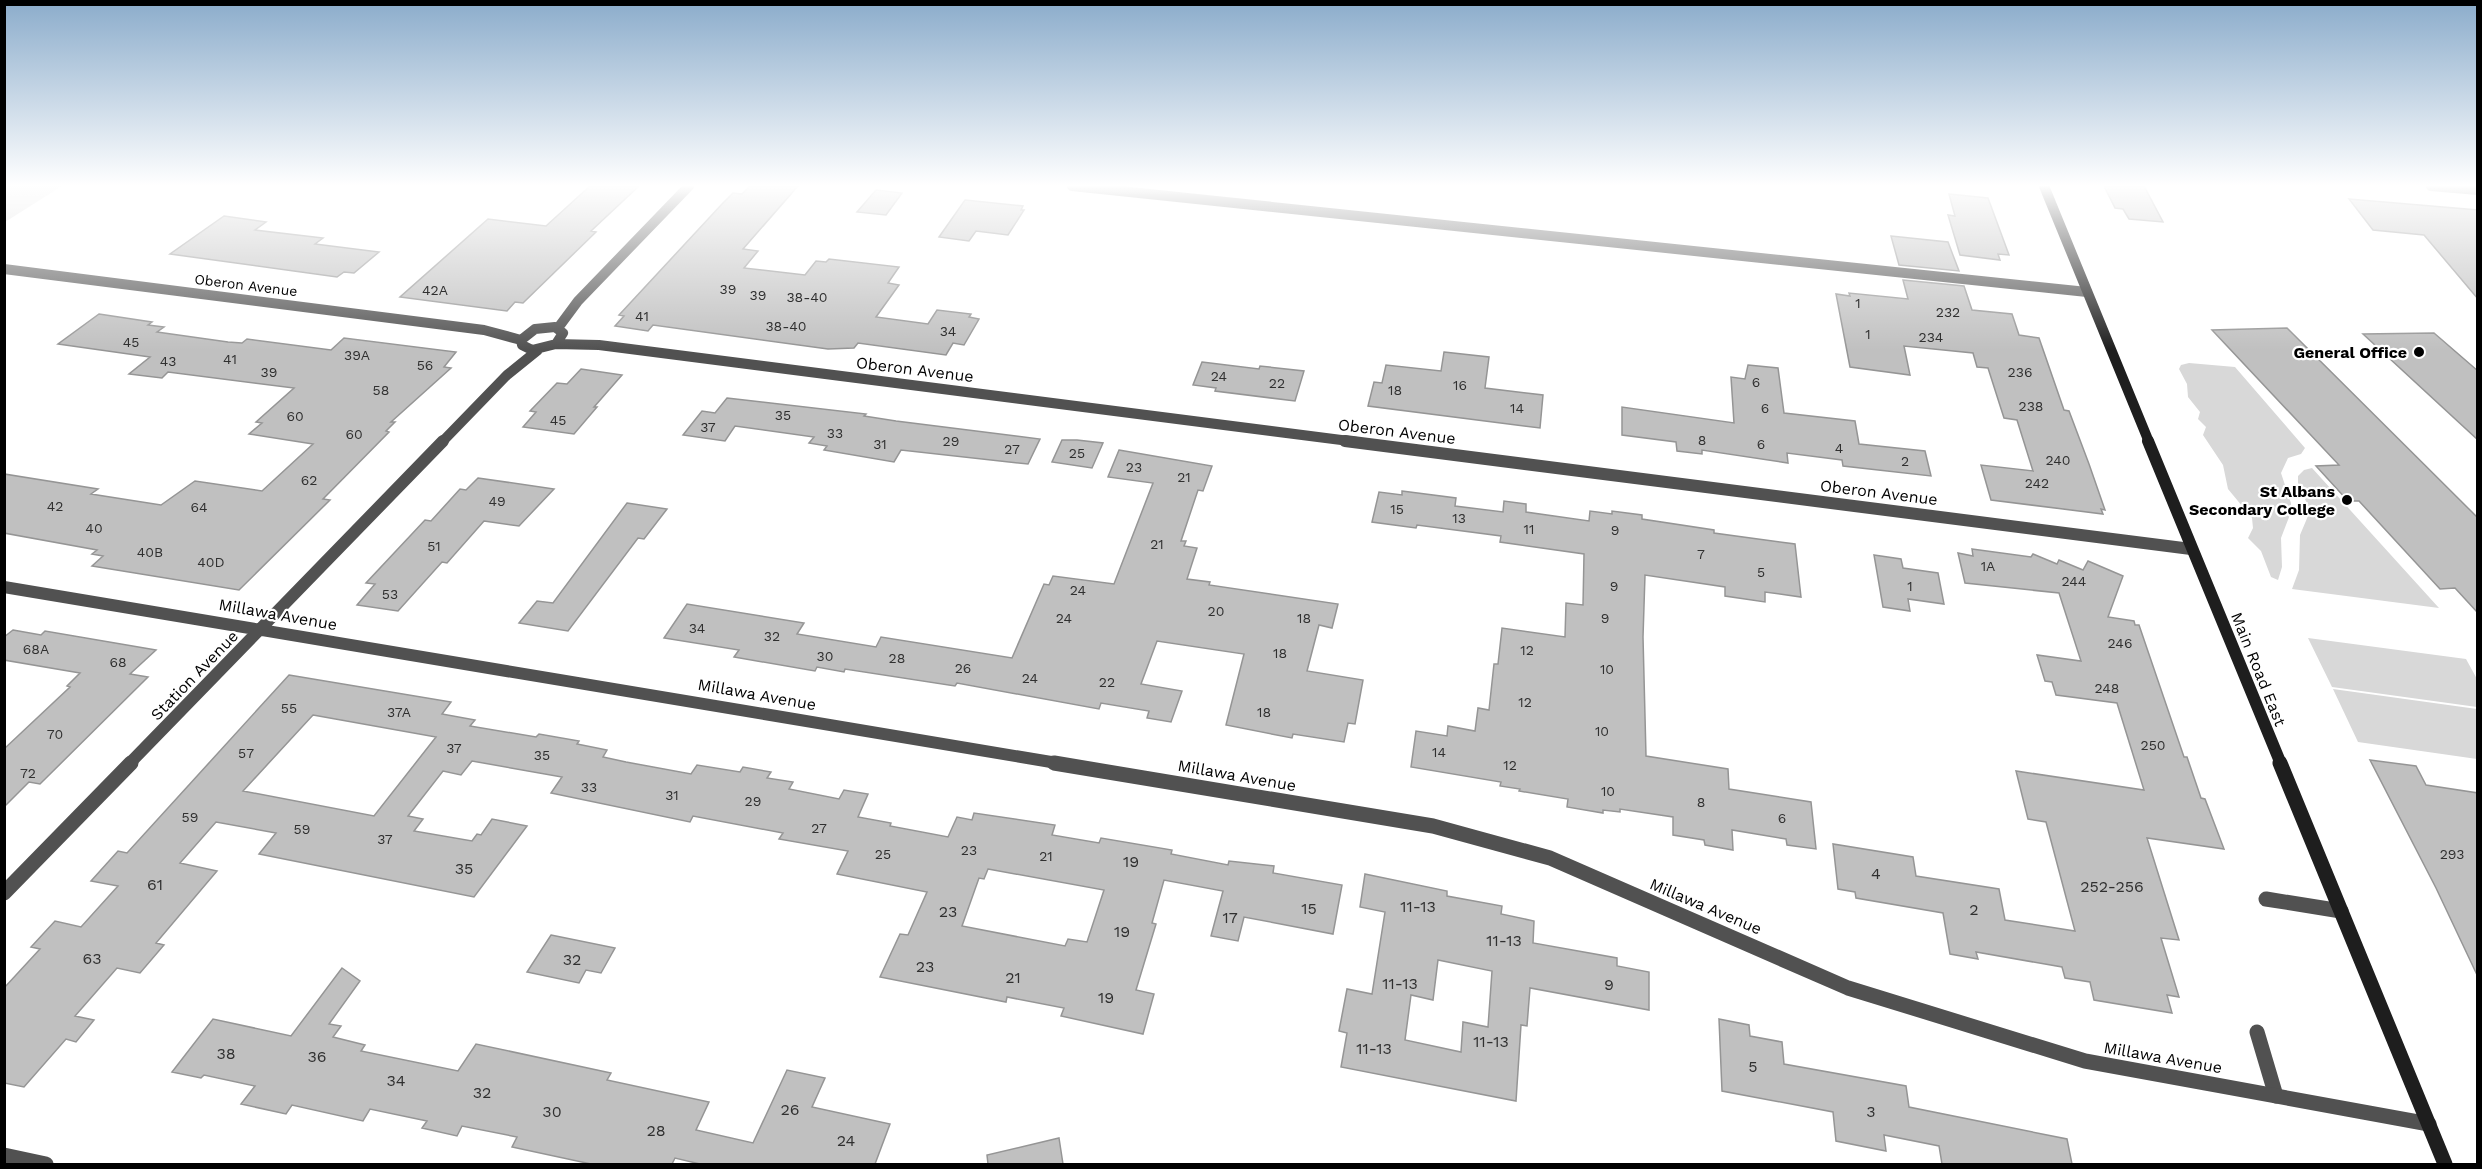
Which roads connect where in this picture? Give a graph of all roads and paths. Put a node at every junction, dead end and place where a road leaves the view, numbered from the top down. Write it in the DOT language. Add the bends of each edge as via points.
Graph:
graph roads {
  1 [pos="636,241"];
  2 [pos="1594,241"];
  3 [pos="2066,241"];
  4 [pos="4,269"];
  5 [pos="2087,292"];
  6 [pos="578,301"];
  7 [pos="545,327"];
  8 [pos="484,330"];
  9 [pos="531,331"];
  10 [pos="559,336"];
  11 [pos="523,344"];
  12 [pos="538,350"];
  13 [pos="507,375"];
  14 [pos="2191,549"];
  15 [pos="4,587"];
  16 [pos="262,629"];
  17 [pos="4,893"];
  18 [pos="2266,899"];
  19 [pos="2341,911"];
  20 [pos="2257,1032"];
  21 [pos="2276,1096"];
  22 [pos="2429,1124"];
  23 [pos="4,1155"];
  24 [pos="46,1164"];
  25 [pos="2445,1164"];
  1 -- 6 [label="street"];
  2 -- 5 [label="street"];
  3 -- 5 [label="main road, Main Road East"];
  4 -- 8 [label="street, Oberon Avenue"];
  5 -- 14 [label="main road, Main Road East"];
  6 -- 7 [label="street"];
  6 -- 10 [label="street"];
  7 -- 9 [label="street"];
  7 -- 10 [label="street, Oberon Avenue"];
  8 -- 9 [label="street, Oberon Avenue"];
  8 -- 11 [label="street, Oberon Avenue"];
  9 -- 11 [label="street, Station Avenue"];
  10 -- 12 [label="street"];
  10 -- 14 [label="street, Oberon Avenue" via="599,345"];
  11 -- 12 [label="street, Oberon Avenue"];
  11 -- 13 [label="street, Station Avenue"];
  12 -- 13 [label="street, Station Avenue"];
  13 -- 16 [label="street, Station Avenue"];
  14 -- 19 [label="main road, Main Road East"];
  15 -- 16 [label="street, Millawa Avenue"];
  16 -- 17 [label="street, Station Avenue"];
  16 -- 21 [label="street, Millawa Avenue" via="1433,826 1550,858 1848,988 2085,1061"];
  18 -- 19 [label="street"];
  19 -- 22 [label="main road, Main Road East"];
  20 -- 21 [label="street"];
  21 -- 22 [label="street, Millawa Avenue"];
  22 -- 25 [label="main road, Main Road East"];
  23 -- 24 [label="street"];
}
